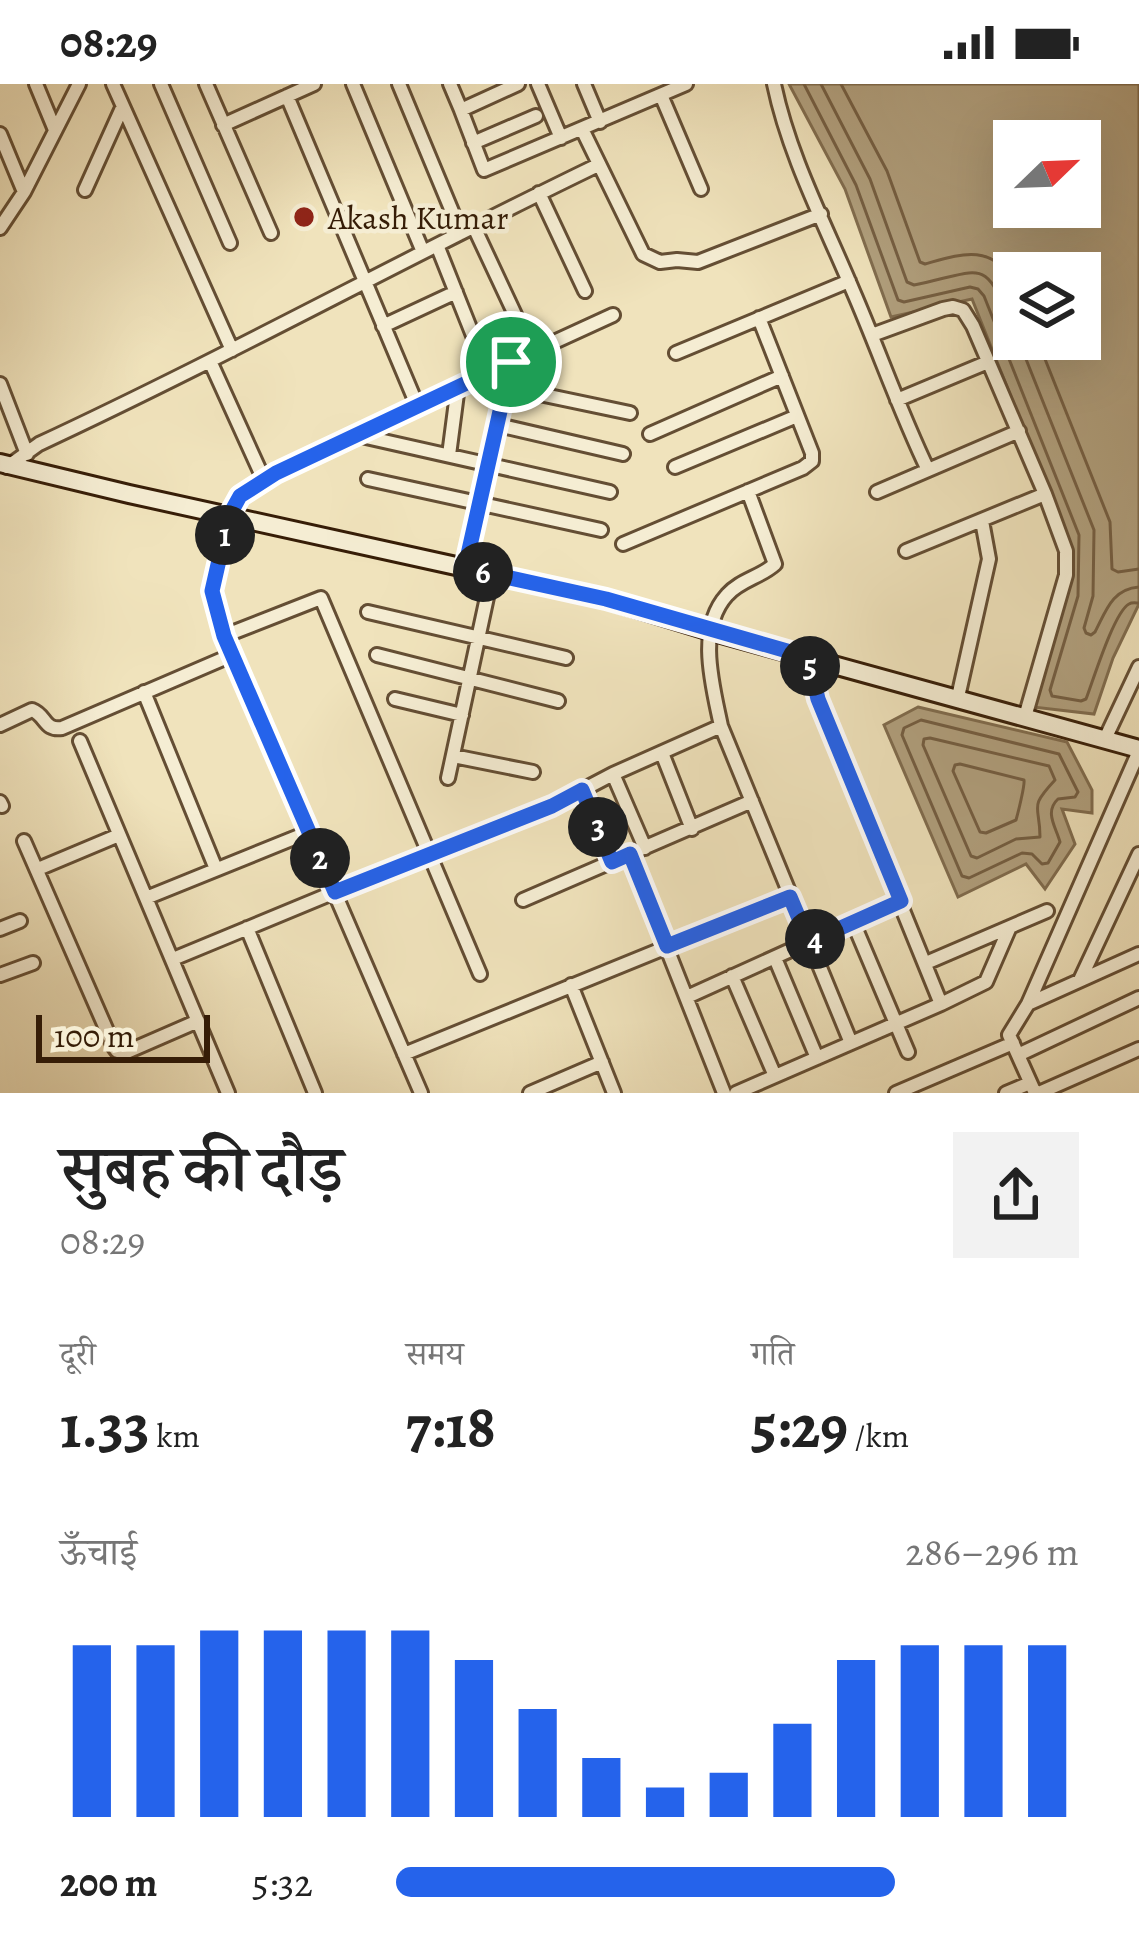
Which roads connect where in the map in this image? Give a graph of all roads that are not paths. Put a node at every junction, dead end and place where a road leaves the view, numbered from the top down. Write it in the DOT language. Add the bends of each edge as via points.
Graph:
graph roads {
  1 [pos="36,84"];
  2 [pos="64,84"];
  3 [pos="79,84"];
  4 [pos="112,84"];
  5 [pos="160,84"];
  6 [pos="206,84"];
  7 [pos="314,84"];
  8 [pos="353,84"];
  9 [pos="399,84"];
  10 [pos="451,84"];
  11 [pos="518,84"];
  12 [pos="538,84"];
  13 [pos="584,84"];
  14 [pos="686,84"];
  15 [pos="774,84"];
  16 [pos="664,90"];
  17 [pos="287,96"];
  18 [pos="70,100"];
  19 [pos="122,108"];
  20 [pos="460,110"];
  21 [pos="536,116"];
  22 [pos="600,122"];
  23 [pos="223,125"];
  24 [pos="583,129"];
  25 [pos="55,130"];
  26 [pos="0,134"];
  27 [pos="560,138"];
  28 [pos="473,143"];
  29 [pos="598,165"];
  30 [pos="701,189"];
  31 [pos="85,190"];
  32 [pos="24,192"];
  33 [pos="539,193"];
  34 [pos="821,214"];
  35 [pos="0,228"];
  36 [pos="467,230"];
  37 [pos="271,232"];
  38 [pos="230,243"];
  39 [pos="437,245"];
  40 [pos="423,252"];
  41 [pos="849,281"];
  42 [pos="364,284"];
  43 [pos="584,291"];
  44 [pos="457,292"];
  45 [pos="613,315"];
  46 [pos="759,318"];
  47 [pos="518,321"];
  48 [pos="382,326"];
  49 [pos="872,335"];
  50 [pos="474,338"];
  51 [pos="232,350"];
  52 [pos="676,353"];
  53 [pos="210,361"];
  54 [pos="511,362"];
  55 [pos="988,362"];
  56 [pos="782,376"];
  57 [pos="0,384"];
  58 [pos="458,386"];
  59 [pos="506,387"];
  60 [pos="896,400"];
  61 [pos="417,405"];
  62 [pos="630,413"];
  63 [pos="796,416"];
  64 [pos="498,425"];
  65 [pos="1019,430"];
  66 [pos="650,434"];
  67 [pos="357,435"];
  68 [pos="623,454"];
  69 [pos="449,455"];
  70 [pos="10,462"];
  71 [pos="488,464"];
  72 [pos="675,467"];
  73 [pos="928,470"];
  74 [pos="368,479"];
  75 [pos="264,480"];
  76 [pos="748,491"];
  77 [pos="610,492"];
  78 [pos="878,492"];
  79 [pos="1045,494"];
  80 [pos="480,502"];
  81 [pos="229,516"];
  82 [pos="982,521"];
  83 [pos="601,530"];
  84 [pos="623,544"];
  85 [pos="906,551"];
  86 [pos="465,568"];
  87 [pos="492,574"];
  88 [pos="368,612"];
  89 [pos="710,631"];
  90 [pos="224,636"];
  91 [pos="478,638"];
  92 [pos="232,655"];
  93 [pos="377,655"];
  94 [pos="808,657"];
  95 [pos="566,658"];
  96 [pos="1139,667"];
  97 [pos="470,677"];
  98 [pos="144,692"];
  99 [pos="958,697"];
  100 [pos="395,699"];
  101 [pos="558,701"];
  102 [pos="462,716"];
  103 [pos="1025,717"];
  104 [pos="0,725"];
  105 [pos="722,726"];
  106 [pos="1105,739"];
  107 [pos="80,741"];
  108 [pos="1139,750"];
  109 [pos="662,753"];
  110 [pos="453,756"];
  111 [pos="533,772"];
  112 [pos="613,774"];
  113 [pos="448,778"];
  114 [pos="582,790"];
  115 [pos="752,801"];
  116 [pos="692,829"];
  117 [pos="309,832"];
  118 [pos="119,835"];
  119 [pos="24,841"];
  120 [pos="645,848"];
  121 [pos="429,853"];
  122 [pos="630,854"];
  123 [pos="1139,854"];
  124 [pos="612,862"];
  125 [pos="38,869"];
  126 [pos="216,869"];
  127 [pos="335,892"];
  128 [pos="790,897"];
  129 [pos="146,898"];
  130 [pos="523,900"];
  131 [pos="901,901"];
  132 [pos="1047,911"];
  133 [pos="20,921"];
  134 [pos="853,922"];
  135 [pos="247,928"];
  136 [pos="0,929"];
  137 [pos="1009,929"];
  138 [pos="809,942"];
  139 [pos="667,946"];
  140 [pos="1139,954"];
  141 [pos="775,958"];
  142 [pos="172,959"];
  143 [pos="926,962"];
  144 [pos="34,963"];
  145 [pos="480,974"];
  146 [pos="0,975"];
  147 [pos="732,976"];
  148 [pos="1080,980"];
  149 [pos="571,985"];
  150 [pos="687,997"];
  151 [pos="1139,998"];
  152 [pos="941,1004"];
  153 [pos="1028,1004"];
  154 [pos="198,1021"];
  155 [pos="895,1024"];
  156 [pos="851,1043"];
  157 [pos="1015,1049"];
  158 [pos="1139,1049"];
  159 [pos="908,1052"];
  160 [pos="404,1054"];
  161 [pos="817,1058"];
  162 [pos="602,1061"];
  163 [pos="775,1076"];
  164 [pos="921,1082"];
  165 [pos="1034,1090"];
  166 [pos="228,1093"];
  167 [pos="315,1093"];
  168 [pos="421,1093"];
  169 [pos="530,1093"];
  170 [pos="614,1093"];
  171 [pos="724,1093"];
  172 [pos="736,1093"];
  173 [pos="896,1093"];
  174 [pos="1006,1093"];
  1 -- 25 [label="street"];
  2 -- 18 [label="street"];
  3 -- 18 [label="street"];
  4 -- 19 [label="street"];
  5 -- 38 [label="street"];
  6 -- 23 [label="street"];
  7 -- 17 [label="street"];
  8 -- 40 [label="street"];
  9 -- 36 [label="street"];
  10 -- 20 [label="street"];
  11 -- 20 [label="street"];
  12 -- 27 [label="street"];
  13 -- 22 [label="street"];
  14 -- 16 [label="street"];
  15 -- 34 [label="street"];
  16 -- 22 [label="street"];
  16 -- 30 [label="street"];
  17 -- 23 [label="street"];
  17 -- 42 [label="street"];
  18 -- 25 [label="street"];
  19 -- 31 [label="street"];
  19 -- 51 [label="street"];
  20 -- 28 [label="street"];
  21 -- 28 [label="street"];
  22 -- 24 [label="street"];
  23 -- 37 [label="street"];
  24 -- 27 [label="street"];
  24 -- 29 [label="street"];
  25 -- 32 [label="street"];
  26 -- 32 [label="street"];
  27 -- 28 [label="street" via="486,171"];
  29 -- 33 [label="street"];
  29 -- 34 [label="street" via="643,254 660,262 698,262"];
  32 -- 35 [label="street"];
  33 -- 36 [label="street"];
  33 -- 43 [label="street"];
  34 -- 41 [label="street"];
  36 -- 39 [label="street"];
  36 -- 47 [label="street"];
  39 -- 40 [label="street"];
  39 -- 44 [label="street"];
  40 -- 42 [label="street"];
  41 -- 46 [label="street"];
  41 -- 49 [label="street"];
  42 -- 48 [label="street"];
  42 -- 51 [label="street"];
  44 -- 48 [label="street"];
  44 -- 50 [label="street"];
  45 -- 54 [label="street"];
  46 -- 52 [label="street"];
  46 -- 56 [label="street"];
  48 -- 61 [label="street"];
  49 -- 55 [label="street" via="959,307"];
  49 -- 60 [label="street"];
  51 -- 53 [label="street"];
  53 -- 70 [label="street"];
  53 -- 75 [label="street"];
  54 -- 58 [label="street"];
  54 -- 59 [label="street"];
  55 -- 60 [label="street"];
  55 -- 65 [label="street"];
  56 -- 63 [label="street"];
  56 -- 66 [label="street"];
  57 -- 70 [label="street"];
  58 -- 61 [label="street"];
  58 -- 69 [label="street"];
  59 -- 62 [label="street"];
  59 -- 64 [label="street"];
  60 -- 73 [label="street"];
  61 -- 67 [label="street"];
  63 -- 72 [label="street"];
  63 -- 76 [label="street" via="812,461"];
  64 -- 68 [label="street"];
  64 -- 71 [label="street"];
  65 -- 73 [label="street"];
  65 -- 79 [label="street"];
  67 -- 69 [label="street"];
  67 -- 75 [label="street"];
  69 -- 71 [label="street"];
  70 -- 81 [label="street"];
  71 -- 77 [label="street"];
  71 -- 80 [label="street"];
  73 -- 78 [label="street"];
  74 -- 80 [label="street"];
  75 -- 81 [label="street" via="240,496"];
  76 -- 84 [label="street"];
  76 -- 89 [label="street" via="775,564 728,594"];
  79 -- 82 [label="street"];
  79 -- 103 [label="street" via="1066,551 1066,575"];
  80 -- 83 [label="street"];
  80 -- 86 [label="street"];
  81 -- 86 [label="street"];
  81 -- 90 [label="street" via="212,591"];
  82 -- 85 [label="street"];
  82 -- 99 [label="street" via="989,559"];
  86 -- 87 [label="street"];
  87 -- 89 [label="street"];
  87 -- 91 [label="street"];
  88 -- 91 [label="street"];
  89 -- 94 [label="street"];
  89 -- 105 [label="street"];
  90 -- 92 [label="street"];
  90 -- 121 [label="street" via="321,598"];
  91 -- 95 [label="street"];
  91 -- 97 [label="street"];
  92 -- 98 [label="street"];
  92 -- 117 [label="street"];
  93 -- 97 [label="street"];
  94 -- 99 [label="street"];
  94 -- 131 [label="street"];
  96 -- 106 [label="street"];
  97 -- 101 [label="street"];
  97 -- 102 [label="street"];
  98 -- 104 [label="street" via="62,728 45,725 32,710"];
  98 -- 126 [label="street"];
  99 -- 103 [label="street"];
  100 -- 102 [label="street"];
  102 -- 110 [label="street"];
  103 -- 106 [label="street"];
  105 -- 109 [label="street"];
  105 -- 115 [label="street"];
  106 -- 108 [label="street"];
  107 -- 118 [label="street"];
  108 -- 153 [label="street"];
  109 -- 112 [label="street"];
  109 -- 116 [label="street"];
  110 -- 111 [label="street"];
  110 -- 113 [label="street"];
  112 -- 114 [label="street"];
  112 -- 120 [label="street"];
  114 -- 121 [label="street"];
  114 -- 124 [label="street"];
  115 -- 116 [label="street"];
  115 -- 128 [label="street"];
  116 -- 120 [label="street"];
  117 -- 126 [label="street"];
  117 -- 127 [label="street"];
  118 -- 125 [label="street"];
  118 -- 129 [label="street"];
  119 -- 125 [label="street"];
  120 -- 122 [label="street"];
  121 -- 127 [label="street"];
  121 -- 145 [label="street"];
  122 -- 124 [label="street"];
  122 -- 139 [label="street"];
  123 -- 148 [label="street"];
  124 -- 130 [label="street"];
  125 -- 154 [label="street" via="117,1051"];
  126 -- 129 [label="street"];
  127 -- 135 [label="street"];
  127 -- 160 [label="street"];
  128 -- 138 [label="street"];
  128 -- 139 [label="street"];
  129 -- 142 [label="street"];
  131 -- 134 [label="street"];
  131 -- 143 [label="street"];
  132 -- 137 [label="street"];
  133 -- 136 [label="street"];
  134 -- 138 [label="street"];
  134 -- 155 [label="street"];
  135 -- 142 [label="street"];
  135 -- 167 [label="street"];
  137 -- 143 [label="street"];
  137 -- 152 [label="street" via="986,982"];
  138 -- 141 [label="street"];
  138 -- 156 [label="street"];
  139 -- 149 [label="street"];
  139 -- 150 [label="street"];
  140 -- 148 [label="street"];
  141 -- 147 [label="street"];
  141 -- 161 [label="street"];
  142 -- 154 [label="street"];
  143 -- 152 [label="street"];
  144 -- 146 [label="street"];
  147 -- 150 [label="street"];
  147 -- 163 [label="street"];
  148 -- 153 [label="street"];
  149 -- 160 [label="street"];
  149 -- 162 [label="street"];
  150 -- 171 [label="street"];
  151 -- 157 [label="street"];
  152 -- 155 [label="street"];
  153 -- 157 [label="street" via="1009,1035"];
  154 -- 166 [label="street"];
  155 -- 156 [label="street"];
  155 -- 159 [label="street"];
  156 -- 161 [label="street"];
  157 -- 164 [label="street"];
  157 -- 165 [label="street"];
  158 -- 165 [label="street"];
  160 -- 168 [label="street"];
  161 -- 163 [label="street"];
  162 -- 169 [label="street"];
  162 -- 170 [label="street"];
  163 -- 172 [label="street"];
  164 -- 173 [label="street"];
  165 -- 174 [label="street"];
}
